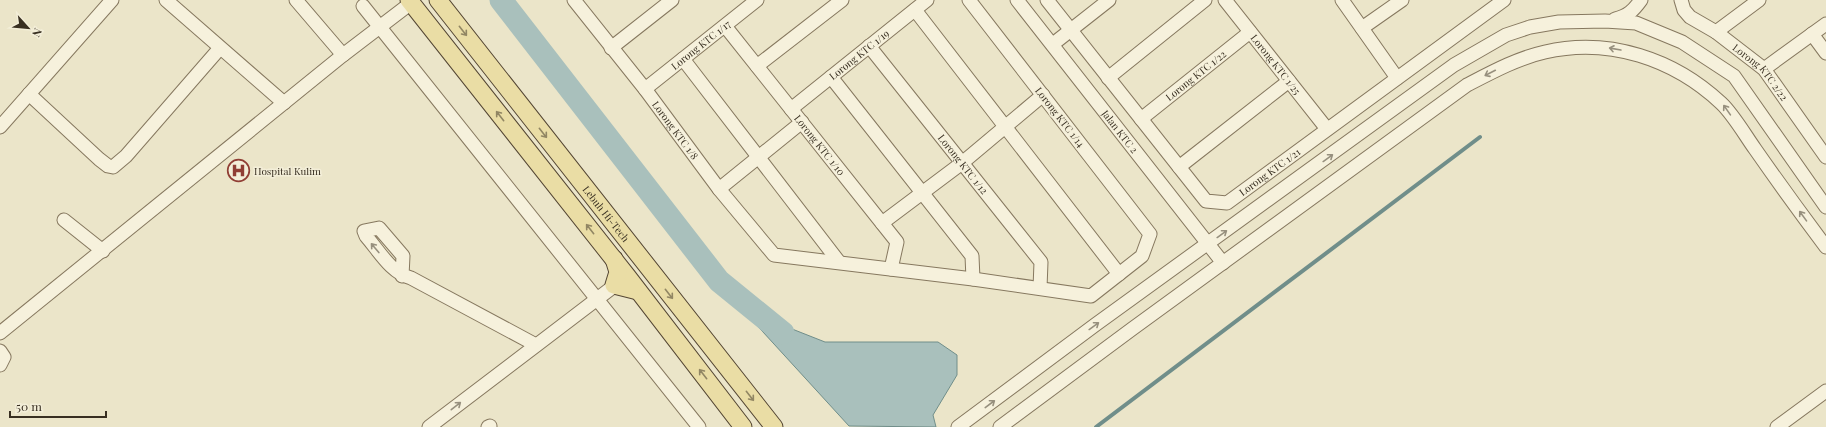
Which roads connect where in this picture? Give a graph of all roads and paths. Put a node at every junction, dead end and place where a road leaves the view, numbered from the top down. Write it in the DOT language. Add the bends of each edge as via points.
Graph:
graph roads {
  1 [pos="112,0"];
  2 [pos="166,0"];
  3 [pos="296,0"];
  4 [pos="438,0"];
  5 [pos="672,0"];
  6 [pos="757,0"];
  7 [pos="842,0"];
  8 [pos="927,0"];
  9 [pos="969,0"];
  10 [pos="1017,0"];
  11 [pos="1047,0"];
  12 [pos="1109,0"];
  13 [pos="1205,0"];
  14 [pos="1225,0"];
  15 [pos="1342,0"];
  16 [pos="1402,0"];
  17 [pos="1504,0"];
  18 [pos="1642,0"];
  19 [pos="1759,0"];
  20 [pos="410,1"];
  21 [pos="578,1"];
  22 [pos="1681,1"];
  23 [pos="363,6"];
  24 [pos="915,10"];
  25 [pos="1605,21"];
  26 [pos="1826,24"];
  27 [pos="725,26"];
  28 [pos="380,28"];
  29 [pos="1362,28"];
  30 [pos="1071,30"];
  31 [pos="1654,31"];
  32 [pos="1250,32"];
  33 [pos="1716,32"];
  34 [pos="1812,34"];
  35 [pos="1052,44"];
  36 [pos="869,46"];
  37 [pos="220,48"];
  38 [pos="612,48"];
  39 [pos="1826,53"];
  40 [pos="343,55"];
  41 [pos="683,59"];
  42 [pos="757,66"];
  43 [pos="1764,69"];
  44 [pos="831,77"];
  45 [pos="1108,78"];
  46 [pos="1397,78"];
  47 [pos="1289,81"];
  48 [pos="645,89"];
  49 [pos="29,94"];
  50 [pos="1043,95"];
  51 [pos="284,103"];
  52 [pos="791,109"];
  53 [pos="1141,119"];
  54 [pos="802,122"];
  55 [pos="1004,126"];
  56 [pos="0,127"];
  57 [pos="1327,129"];
  58 [pos="1826,157"];
  59 [pos="760,158"];
  60 [pos="962,163"];
  61 [pos="1180,167"];
  62 [pos="719,189"];
  63 [pos="922,192"];
  64 [pos="1826,207"];
  65 [pos="64,220"];
  66 [pos="882,224"];
  67 [pos="1209,244"];
  68 [pos="1826,247"];
  69 [pos="103,251"];
  70 [pos="839,262"];
  71 [pos="645,263"];
  72 [pos="1223,263"];
  73 [pos="891,269"];
  74 [pos="1119,274"];
  75 [pos="402,276"];
  76 [pos="973,279"];
  77 [pos="621,280"];
  78 [pos="1040,288"];
  79 [pos="597,299"];
  80 [pos="0,333"];
  81 [pos="536,345"];
  82 [pos="0,351"];
  83 [pos="0,365"];
  84 [pos="1826,391"];
  85 [pos="429,427"];
  86 [pos="699,427"];
  87 [pos="744,427"];
  88 [pos="774,427"];
  89 [pos="958,427"];
  90 [pos="1000,427"];
  91 [pos="1777,427"];
  1 -- 49 [label="street"];
  2 -- 37 [label="street"];
  3 -- 40 [label="street"];
  4 -- 71 [label="main road, Lebuh Hi-Tech, one-way"];
  5 -- 38 [label="street"];
  6 -- 27 [label="street, Lorong KTC 1/17"];
  7 -- 42 [label="street"];
  8 -- 24 [label="street, Lorong KTC 1/19"];
  9 -- 50 [label="street, Lorong KTC 1/14"];
  10 -- 35 [label="street, Jalan KTC 2"];
  11 -- 30 [label="street"];
  12 -- 30 [label="street"];
  13 -- 45 [label="street"];
  14 -- 32 [label="street, Lorong KTC 1/25"];
  15 -- 29 [label="street"];
  16 -- 29 [label="street"];
  17 -- 46 [label="street, Lorong KTC 1/21"];
  18 -- 25 [label="street" via="1626,17"];
  18 -- 31 [label="street" via="1646,21"];
  19 -- 33 [label="street"];
  20 -- 28 [label="street"];
  77 -- 20 [label="main road, one-way" via="614,259"];
  21 -- 38 [label="street, Lorong KTC 1/8"];
  22 -- 33 [label="street, Lorong KTC 2/22" via="1690,17"];
  23 -- 28 [label="street"];
  24 -- 36 [label="street, Lorong KTC 1/19"];
  24 -- 55 [label="street"];
  25 -- 31 [label="street" via="1636,23"];
  67 -- 25 [label="street, one-way" via="1454,66 1506,36 1530,27 1559,22"];
  26 -- 34 [label="street"];
  27 -- 41 [label="street, Lorong KTC 1/17"];
  27 -- 42 [label="street, Lorong KTC 1/10"];
  28 -- 40 [label="street"];
  28 -- 79 [label="street"];
  29 -- 46 [label="street"];
  30 -- 35 [label="street"];
  30 -- 45 [label="street, Lorong KTC 1/21"];
  31 -- 64 [label="street" via="1682,42 1734,76"];
  32 -- 47 [label="street, Lorong KTC 1/25"];
  32 -- 53 [label="street, Lorong KTC 1/22"];
  33 -- 43 [label="street, Lorong KTC 2/22"];
  34 -- 39 [label="street"];
  34 -- 43 [label="street"];
  35 -- 67 [label="street, Jalan KTC 2"];
  36 -- 44 [label="street, Lorong KTC 1/19"];
  36 -- 60 [label="street, Lorong KTC 1/12"];
  37 -- 49 [label="street" via="126,156 113,167 99,159"];
  37 -- 51 [label="street"];
  38 -- 48 [label="street, Lorong KTC 1/8"];
  40 -- 51 [label="street"];
  41 -- 48 [label="street, Lorong KTC 1/17"];
  41 -- 59 [label="street"];
  42 -- 52 [label="street, Lorong KTC 1/10"];
  43 -- 58 [label="street, Lorong KTC 2/22"];
  44 -- 52 [label="street, Lorong KTC 1/19"];
  44 -- 63 [label="street"];
  45 -- 53 [label="street, Lorong KTC 1/21"];
  46 -- 57 [label="street, Lorong KTC 1/21"];
  47 -- 57 [label="street, Lorong KTC 1/25"];
  47 -- 61 [label="street"];
  48 -- 62 [label="street, Lorong KTC 1/8"];
  49 -- 56 [label="street"];
  50 -- 55 [label="street"];
  50 -- 74 [label="street, Lorong KTC 1/14" via="1150,234 1142,256"];
  51 -- 69 [label="street"];
  52 -- 54 [label="street, Lorong KTC 1/10"];
  53 -- 61 [label="street, Lorong KTC 1/21"];
  54 -- 59 [label="street"];
  54 -- 66 [label="street, Lorong KTC 1/10"];
  55 -- 60 [label="street"];
  55 -- 74 [label="street"];
  57 -- 61 [label="street, Lorong KTC 1/21" via="1227,203 1206,201"];
  59 -- 62 [label="street"];
  59 -- 70 [label="street"];
  60 -- 63 [label="street"];
  60 -- 78 [label="street, Lorong KTC 1/12" via="1041,262"];
  62 -- 70 [label="street, Lorong KTC 1/8" via="774,255"];
  63 -- 66 [label="street"];
  63 -- 76 [label="street" via="972,256"];
  65 -- 69 [label="street"];
  66 -- 73 [label="street, Lorong KTC 1/10" via="897,242"];
  67 -- 72 [label="street, Jalan KTC 2"];
  89 -- 67 [label="street, one-way"];
  68 -- 72 [label="street, one-way" via="1722,103 1664,63 1627,51 1576,48 1545,52 1505,66 1467,84"];
  69 -- 80 [label="street"];
  70 -- 73 [label="street"];
  71 -- 77 [label="main road"];
  71 -- 88 [label="main road, Lebuh Hi-Tech, one-way"];
  72 -- 90 [label="street"];
  73 -- 76 [label="street"];
  74 -- 78 [label="street" via="1091,296"];
  75 -- 81 [label="street" via="411,278"];
  76 -- 78 [label="street"];
  77 -- 79 [label="street"];
  87 -- 77 [label="main road, one-way" via="638,291"];
  79 -- 81 [label="street"];
  79 -- 86 [label="street"];
  85 -- 81 [label="street, one-way"];
  82 -- 83 [label="street" via="4,357"];
  84 -- 91 [label="street"];
}
